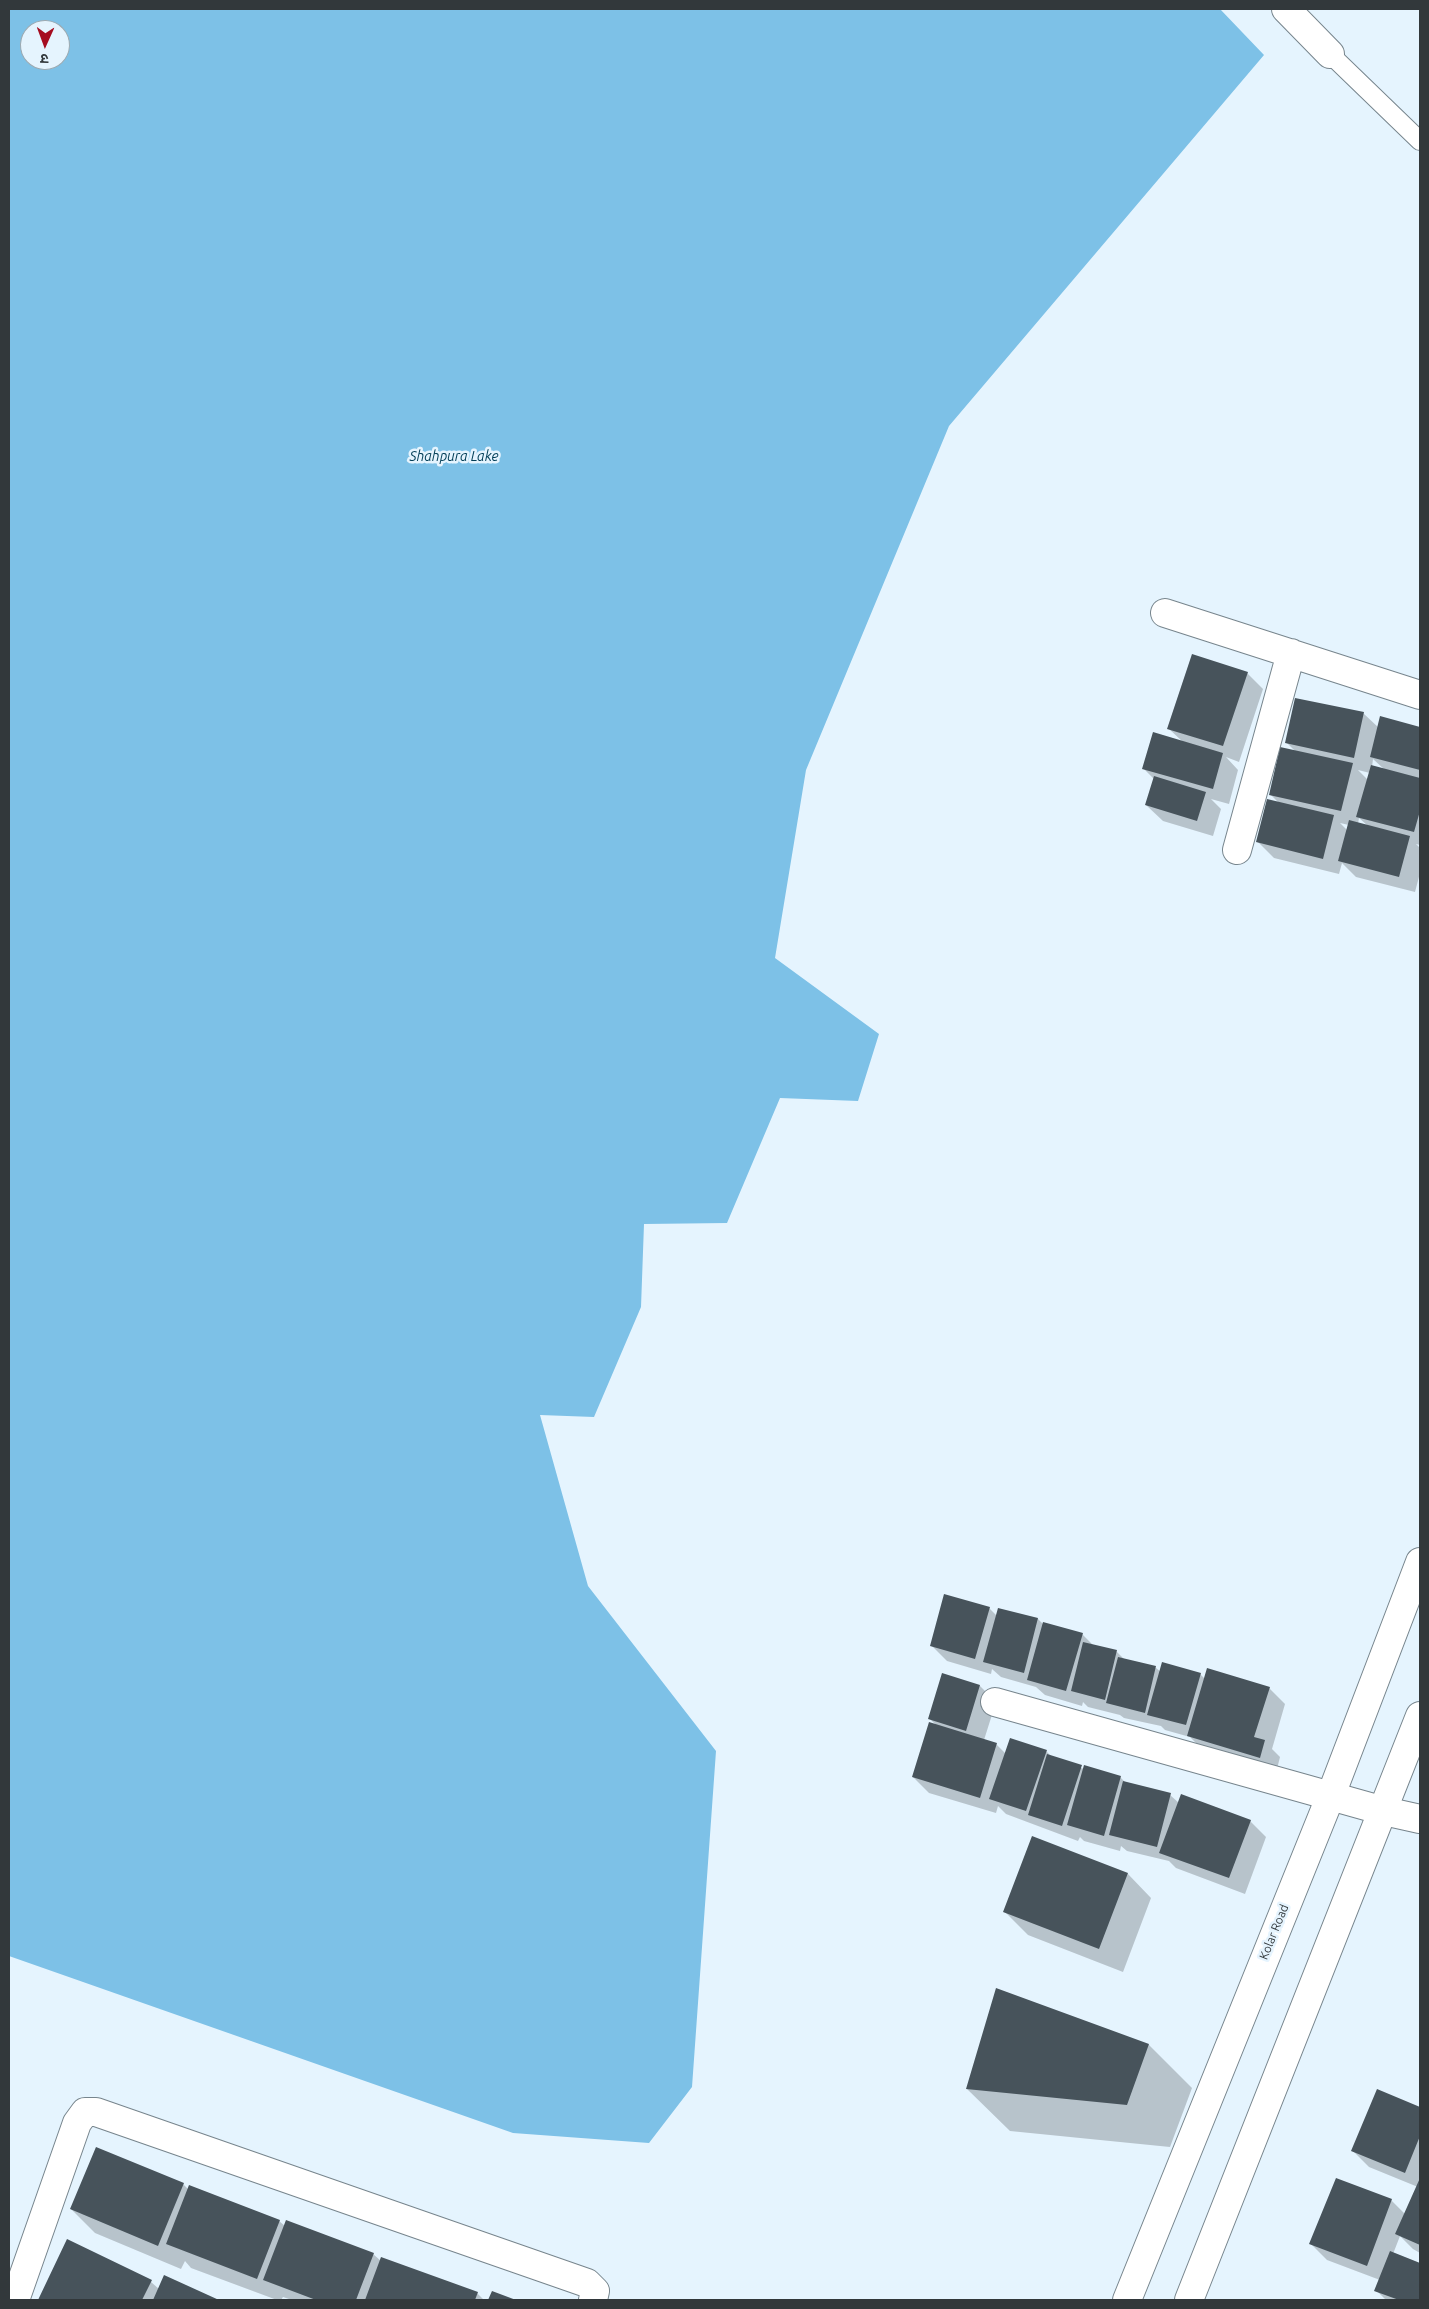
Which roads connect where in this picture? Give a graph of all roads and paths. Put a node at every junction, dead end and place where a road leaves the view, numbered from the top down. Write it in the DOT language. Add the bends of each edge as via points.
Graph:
graph roads {
  1 [pos="1286,9"];
  2 [pos="1330,54"];
  3 [pos="1420,141"];
  4 [pos="1165,613"];
  5 [pos="1291,653"];
  6 [pos="1420,695"];
  7 [pos="1237,850"];
  8 [pos="1420,1562"];
  9 [pos="994,1702"];
  10 [pos="1420,1716"];
  11 [pos="1331,1795"];
  12 [pos="1384,1811"];
  13 [pos="1420,1819"];
  14 [pos="15,2300"];
  15 [pos="593,2300"];
  16 [pos="1127,2300"];
  17 [pos="1189,2300"];
  1 -- 2 [label="street"];
  2 -- 3 [label="lane"];
  4 -- 5 [label="street"];
  5 -- 6 [label="street"];
  5 -- 7 [label="street"];
  8 -- 11 [label="street, Kolar Road"];
  9 -- 11 [label="street"];
  10 -- 12 [label="street"];
  11 -- 12 [label="street"];
  11 -- 16 [label="street, Kolar Road"];
  12 -- 13 [label="street"];
  12 -- 17 [label="street"];
  14 -- 15 [label="street" via="77,2123 85,2112 96,2112 586,2283 595,2291"];
}
